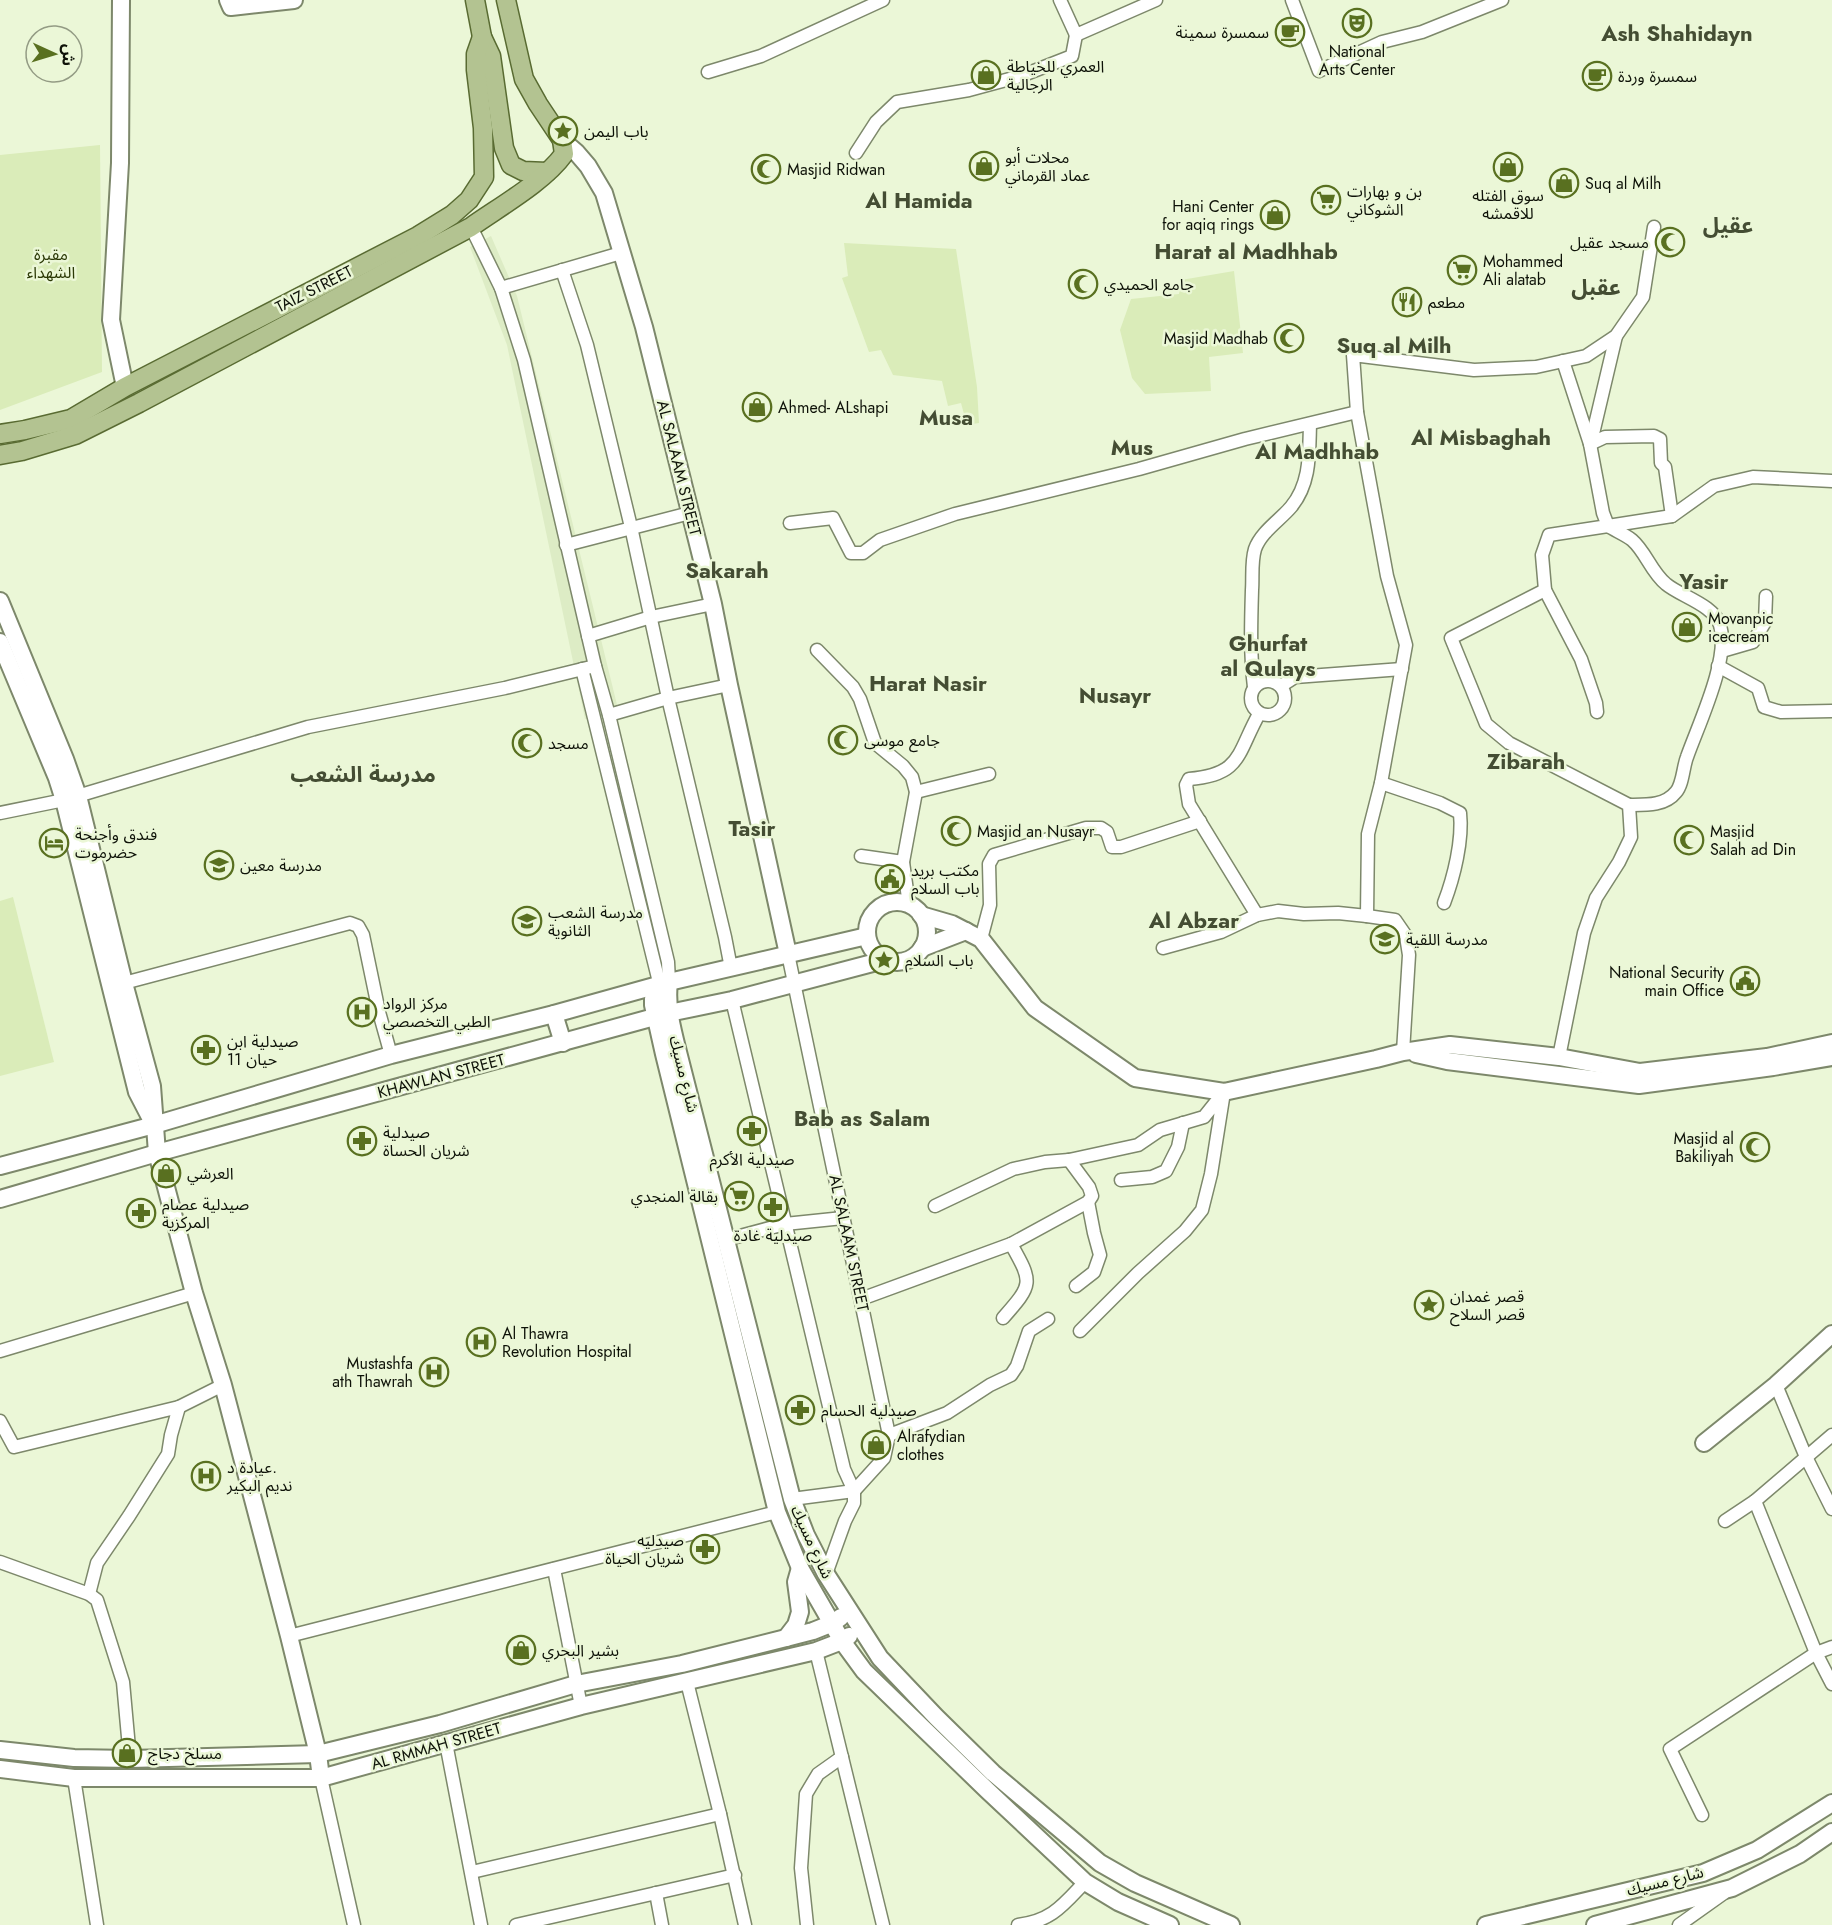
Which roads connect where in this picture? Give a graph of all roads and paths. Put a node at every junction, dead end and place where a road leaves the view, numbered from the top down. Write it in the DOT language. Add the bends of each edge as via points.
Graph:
graph roads {
  1 [pos="121,0"];
  2 [pos="228,0"];
  3 [pos="294,0"];
  4 [pos="475,0"];
  5 [pos="506,0"];
  6 [pos="883,0"];
  7 [pos="1060,0"];
  8 [pos="1156,0"];
  9 [pos="1292,0"];
  10 [pos="1502,0"];
  11 [pos="1076,35"];
  12 [pos="482,37"];
  13 [pos="708,72"];
  14 [pos="562,140"];
  15 [pos="856,153"];
  16 [pos="547,172"];
  17 [pos="1654,226"];
  18 [pos="471,227"];
  19 [pos="621,253"];
  20 [pos="562,270"];
  21 [pos="501,288"];
  22 [pos="1616,336"];
  23 [pos="1563,361"];
  24 [pos="124,387"];
  25 [pos="1357,412"];
  26 [pos="1310,423"];
  27 [pos="0,434"];
  28 [pos="1590,444"];
  29 [pos="0,455"];
  30 [pos="1832,481"];
  31 [pos="690,513"];
  32 [pos="1672,516"];
  33 [pos="790,523"];
  34 [pos="1608,526"];
  35 [pos="631,527"];
  36 [pos="566,545"];
  37 [pos="1545,590"];
  38 [pos="1766,596"];
  39 [pos="713,604"];
  40 [pos="1,608"];
  41 [pos="651,617"];
  42 [pos="588,636"];
  43 [pos="0,642"];
  44 [pos="817,650"];
  45 [pos="1722,651"];
  46 [pos="595,666"];
  47 [pos="1718,666"];
  48 [pos="582,669"];
  49 [pos="1402,669"];
  50 [pos="729,685"];
  51 [pos="1281,686"];
  52 [pos="1254,687"];
  53 [pos="668,698"];
  54 [pos="1832,711"];
  55 [pos="1597,712"];
  56 [pos="1259,714"];
  57 [pos="609,715"];
  58 [pos="989,774"];
  59 [pos="1381,783"];
  60 [pos="916,792"];
  61 [pos="71,798"];
  62 [pos="1629,806"];
  63 [pos="0,813"];
  64 [pos="1200,821"];
  65 [pos="861,856"];
  66 [pos="903,862"];
  67 [pos="1444,903"];
  68 [pos="915,910"];
  69 [pos="1257,915"];
  70 [pos="1367,916"];
  71 [pos="966,931"];
  72 [pos="867,936"];
  73 [pos="981,939"];
  74 [pos="838,943"];
  75 [pos="922,948"];
  76 [pos="1162,948"];
  77 [pos="788,954"];
  78 [pos="884,960"];
  79 [pos="731,968"];
  80 [pos="845,971"];
  81 [pos="124,982"];
  82 [pos="663,984"];
  83 [pos="795,984"];
  84 [pos="732,1000"];
  85 [pos="554,1014"];
  86 [pos="662,1016"];
  87 [pos="563,1043"];
  88 [pos="1832,1043"];
  89 [pos="1403,1052"];
  90 [pos="391,1055"];
  91 [pos="1559,1057"];
  92 [pos="1832,1057"];
  93 [pos="1224,1092"];
  94 [pos="1183,1123"];
  95 [pos="154,1125"];
  96 [pos="158,1153"];
  97 [pos="1069,1160"];
  98 [pos="0,1166"];
  99 [pos="1121,1180"];
  100 [pos="0,1198"];
  101 [pos="1089,1202"];
  102 [pos="935,1206"];
  103 [pos="843,1218"];
  104 [pos="785,1224"];
  105 [pos="725,1240"];
  106 [pos="1011,1244"];
  107 [pos="1076,1286"];
  108 [pos="194,1293"];
  109 [pos="861,1299"];
  110 [pos="1003,1318"];
  111 [pos="1048,1319"];
  112 [pos="1080,1331"];
  113 [pos="1832,1334"];
  114 [pos="0,1351"];
  115 [pos="223,1385"];
  116 [pos="1776,1385"];
  117 [pos="179,1407"];
  118 [pos="0,1421"];
  119 [pos="1832,1435"];
  120 [pos="889,1436"];
  121 [pos="1704,1443"];
  122 [pos="1806,1457"];
  123 [pos="854,1491"];
  124 [pos="792,1499"];
  125 [pos="1755,1501"];
  126 [pos="1832,1509"];
  127 [pos="777,1512"];
  128 [pos="1725,1521"];
  129 [pos="0,1562"];
  130 [pos="554,1569"];
  131 [pos="800,1569"];
  132 [pos="826,1574"];
  133 [pos="89,1594"];
  134 [pos="849,1611"];
  135 [pos="833,1623"];
  136 [pos="860,1629"];
  137 [pos="289,1636"];
  138 [pos="786,1638"];
  139 [pos="842,1641"];
  140 [pos="1832,1647"];
  141 [pos="816,1651"];
  142 [pos="1816,1653"];
  143 [pos="687,1682"];
  144 [pos="576,1684"];
  145 [pos="1832,1684"];
  146 [pos="582,1706"];
  147 [pos="446,1743"];
  148 [pos="0,1750"];
  149 [pos="318,1754"];
  150 [pos="842,1757"];
  151 [pos="130,1759"];
  152 [pos="0,1769"];
  153 [pos="74,1778"];
  154 [pos="321,1778"];
  155 [pos="1832,1803"];
  156 [pos="720,1814"];
  157 [pos="1702,1815"];
  158 [pos="1832,1832"];
  159 [pos="472,1872"];
  160 [pos="735,1875"];
  161 [pos="1085,1882"];
  162 [pos="1732,1888"];
  163 [pos="656,1893"];
  164 [pos="97,1925"];
  165 [pos="354,1925"];
  166 [pos="482,1925"];
  167 [pos="516,1925"];
  168 [pos="662,1925"];
  169 [pos="745,1925"];
  170 [pos="807,1925"];
  171 [pos="883,1925"];
  172 [pos="1018,1925"];
  173 [pos="1170,1925"];
  174 [pos="1231,1925"];
  175 [pos="1485,1925"];
  176 [pos="1595,1925"];
  177 [pos="1679,1925"];
  1 -- 24 [label="street" via="120,163 111,320"];
  2 -- 3 [label="street" via="231,7"];
  4 -- 12 [label="main road"];
  5 -- 14 [label="main road" via="524,79"];
  6 -- 13 [label="street" via="761,56"];
  7 -- 11 [label="street"];
  8 -- 11 [label="street"];
  9 -- 10 [label="street" via="1319,71 1382,42 1422,32"];
  11 -- 15 [label="street" via="1072,56 1021,76 969,90 897,102 876,122"];
  12 -- 16 [label="main road" via="490,56 504,148 511,165 523,171"];
  12 -- 24 [label="main road, TAIZ STREET" via="476,70 484,177 469,200 418,236"];
  14 -- 16 [label="main road, TAIZ STREET" via="564,154"];
  14 -- 19 [label="street, AL SALAAM STREET" via="588,166 604,193"];
  16 -- 18 [label="main road, TAIZ STREET"];
  17 -- 22 [label="street" via="1643,297"];
  18 -- 21 [label="street"];
  18 -- 29 [label="main road, TAIZ STREET" via="75,435"];
  19 -- 20 [label="street"];
  19 -- 31 [label="street, AL SALAAM STREET" via="644,327"];
  20 -- 21 [label="street"];
  20 -- 35 [label="street" via="587,345"];
  21 -- 36 [label="street" via="524,360"];
  22 -- 23 [label="street" via="1586,356"];
  22 -- 28 [label="street"];
  23 -- 25 [label="street" via="1536,367 1474,370 1353,355"];
  23 -- 28 [label="street"];
  24 -- 27 [label="main road, TAIZ STREET" via="71,419"];
  25 -- 26 [label="street"];
  25 -- 49 [label="street" via="1387,576 1406,645"];
  26 -- 33 [label="street" via="954,514 880,540 863,553 851,554 833,518"];
  26 -- 52 [label="street" via="1308,472 1300,494 1256,548 1251,623"];
  28 -- 32 [label="street" via="1605,437 1660,439"];
  28 -- 34 [label="street"];
  30 -- 32 [label="street" via="1753,477 1714,486"];
  31 -- 35 [label="street"];
  31 -- 39 [label="street, AL SALAAM STREET"];
  32 -- 34 [label="street"];
  34 -- 37 [label="street" via="1549,535 1542,555"];
  34 -- 45 [label="street" via="1633,541 1665,584 1707,609 1720,623"];
  35 -- 36 [label="street"];
  35 -- 41 [label="street"];
  36 -- 42 [label="street"];
  37 -- 55 [label="street" via="1581,659"];
  37 -- 62 [label="street" via="1451,638 1486,724 1509,743"];
  38 -- 45 [label="street" via="1765,622 1753,642"];
  39 -- 41 [label="street"];
  39 -- 50 [label="street, AL SALAAM STREET"];
  40 -- 61 [label="street" via="65,759"];
  41 -- 42 [label="street"];
  41 -- 53 [label="street"];
  42 -- 46 [label="street"];
  43 -- 61 [label="street" via="57,778"];
  44 -- 60 [label="street" via="853,687 875,743 903,766 912,777"];
  45 -- 47 [label="street"];
  46 -- 48 [label="street"];
  46 -- 57 [label="street"];
  47 -- 54 [label="street" via="1758,688 1764,707 1780,712"];
  47 -- 62 [label="street" via="1677,791 1655,805"];
  48 -- 61 [label="street" via="308,727"];
  48 -- 82 [label="street" via="658,978"];
  49 -- 51 [label="street" via="1295,677"];
  49 -- 59 [label="street"];
  50 -- 53 [label="street"];
  50 -- 77 [label="street, AL SALAAM STREET"];
  51 -- 52 [label="street" via="1270,681"];
  51 -- 56 [label="street" via="1285,698 1281,709 1271,716"];
  52 -- 56 [label="street" via="1251,705"];
  53 -- 57 [label="street"];
  53 -- 79 [label="street"];
  56 -- 64 [label="street" via="1244,749 1230,768 1207,778 1189,779 1189,804"];
  57 -- 82 [label="street" via="668,962"];
  58 -- 60 [label="street"];
  59 -- 67 [label="street" via="1460,813 1459,843"];
  59 -- 70 [label="street" via="1368,834"];
  60 -- 66 [label="street"];
  61 -- 63 [label="street"];
  61 -- 81 [label="street"];
  61 -- 95 [label="street" via="137,1092"];
  62 -- 91 [label="street" via="1630,837 1596,898 1584,933"];
  64 -- 69 [label="street"];
  64 -- 73 [label="street" via="1120,847 1112,847 1107,832 1101,828 1086,828 994,855 989,864 990,905"];
  65 -- 66 [label="street"];
  66 -- 68 [label="street"];
  68 -- 71 [label="street"];
  68 -- 72 [label="street" via="899,903 880,908 868,924"];
  68 -- 75 [label="street" via="926,926"];
  69 -- 70 [label="street" via="1278,911"];
  69 -- 76 [label="street" via="1221,932"];
  70 -- 89 [label="street" via="1395,920 1406,936 1409,955"];
  71 -- 73 [label="street"];
  71 -- 75 [label="street"];
  72 -- 74 [label="street, KHAWLAN STREET"];
  72 -- 78 [label="street" via="872,950"];
  73 -- 93 [label="street" via="1035,1008 1136,1078"];
  74 -- 77 [label="street, KHAWLAN STREET"];
  74 -- 80 [label="street" via="848,946 853,954 852,964"];
  75 -- 78 [label="street" via="917,955 901,962"];
  77 -- 79 [label="street, KHAWLAN STREET"];
  77 -- 83 [label="street, AL SALAAM STREET"];
  78 -- 80 [label="street, KHAWLAN STREET"];
  79 -- 82 [label="street, KHAWLAN STREET"];
  80 -- 83 [label="street, KHAWLAN STREET"];
  81 -- 90 [label="street" via="350,923 358,926 363,935"];
  81 -- 95 [label="street" via="152,1086"];
  82 -- 85 [label="street, KHAWLAN STREET"];
  82 -- 86 [label="street, شارع مسيك" via="668,1000"];
  83 -- 84 [label="street, KHAWLAN STREET"];
  83 -- 103 [label="street, AL SALAAM STREET"];
  84 -- 86 [label="street, KHAWLAN STREET"];
  84 -- 104 [label="street"];
  85 -- 87 [label="street"];
  85 -- 90 [label="street, KHAWLAN STREET"];
  86 -- 87 [label="street, KHAWLAN STREET"];
  86 -- 105 [label="street, شارع مسيك"];
  86 -- 127 [label="street, شارع مسيك"];
  87 -- 96 [label="street, KHAWLAN STREET"];
  88 -- 91 [label="street" via="1767,1057 1640,1072"];
  89 -- 91 [label="street" via="1450,1045"];
  89 -- 92 [label="street" via="1640,1085"];
  89 -- 93 [label="street"];
  90 -- 95 [label="street, KHAWLAN STREET"];
  93 -- 94 [label="street" via="1204,1117"];
  93 -- 112 [label="street" via="1202,1209 1185,1231"];
  94 -- 97 [label="street" via="1160,1130 1138,1144"];
  94 -- 99 [label="street" via="1178,1147 1166,1171 1152,1177"];
  95 -- 96 [label="street"];
  95 -- 98 [label="street, KHAWLAN STREET"];
  96 -- 100 [label="street, KHAWLAN STREET"];
  96 -- 108 [label="street"];
  97 -- 101 [label="street" via="1089,1186"];
  97 -- 102 [label="street" via="1013,1169"];
  101 -- 106 [label="street"];
  101 -- 107 [label="street" via="1100,1255 1094,1272"];
  103 -- 104 [label="street"];
  103 -- 109 [label="street, AL SALAAM STREET"];
  104 -- 105 [label="street"];
  104 -- 123 [label="street" via="844,1469"];
  105 -- 124 [label="street, شارع مسيك"];
  106 -- 109 [label="street"];
  106 -- 110 [label="street" via="1027,1278 1024,1295"];
  108 -- 114 [label="street"];
  108 -- 115 [label="street"];
  109 -- 120 [label="street, AL SALAAM STREET"];
  111 -- 120 [label="street" via="1029,1331 1011,1375 948,1413"];
  113 -- 116 [label="street"];
  115 -- 117 [label="street"];
  115 -- 137 [label="street"];
  116 -- 121 [label="street"];
  116 -- 122 [label="street"];
  117 -- 118 [label="street" via="14,1447"];
  117 -- 133 [label="street" via="168,1454 97,1563"];
  119 -- 122 [label="street"];
  120 -- 123 [label="street" via="884,1458"];
  122 -- 125 [label="street"];
  122 -- 126 [label="street"];
  123 -- 124 [label="street"];
  123 -- 132 [label="street" via="854,1503"];
  124 -- 132 [label="street, شارع مسيك"];
  125 -- 128 [label="street"];
  125 -- 142 [label="street"];
  127 -- 130 [label="street"];
  127 -- 131 [label="street, شارع مسيك"];
  129 -- 133 [label="street"];
  130 -- 137 [label="street"];
  130 -- 144 [label="street"];
  131 -- 135 [label="street, شارع مسيك"];
  131 -- 138 [label="street" via="796,1582 800,1612"];
  132 -- 134 [label="street, شارع مسيك"];
  133 -- 151 [label="street" via="97,1600 123,1682"];
  134 -- 135 [label="street, AL RMMAH STREET"];
  134 -- 136 [label="street, شارع مسيك"];
  135 -- 138 [label="street, AL RMMAH STREET"];
  135 -- 139 [label="street, شارع مسيك"];
  136 -- 139 [label="street, AL RMMAH STREET"];
  136 -- 174 [label="street, شارع مسيك" via="880,1658 976,1757 1100,1863 1135,1883"];
  137 -- 149 [label="street"];
  138 -- 144 [label="street, AL RMMAH STREET" via="682,1664"];
  139 -- 141 [label="street, AL RMMAH STREET"];
  139 -- 161 [label="street, شارع مسيك" via="872,1679"];
  140 -- 142 [label="street"];
  141 -- 143 [label="street, AL RMMAH STREET"];
  141 -- 150 [label="street"];
  142 -- 145 [label="street"];
  142 -- 157 [label="street" via="1670,1749"];
  143 -- 146 [label="street, AL RMMAH STREET"];
  143 -- 156 [label="street"];
  144 -- 146 [label="street"];
  144 -- 149 [label="street, AL RMMAH STREET"];
  146 -- 147 [label="street, AL RMMAH STREET"];
  147 -- 154 [label="street, AL RMMAH STREET"];
  147 -- 159 [label="street"];
  148 -- 151 [label="street, AL RMMAH STREET"];
  149 -- 151 [label="street, AL RMMAH STREET"];
  149 -- 154 [label="street"];
  150 -- 170 [label="street" via="818,1774 806,1794 801,1868"];
  150 -- 171 [label="street"];
  152 -- 153 [label="street, AL RMMAH STREET"];
  153 -- 154 [label="street, AL RMMAH STREET"];
  153 -- 164 [label="street"];
  154 -- 165 [label="street"];
  155 -- 175 [label="street, شارع مسيك" via="1756,1850 1703,1873"];
  156 -- 159 [label="street"];
  156 -- 160 [label="street"];
  158 -- 162 [label="street, شارع مسيك" via="1800,1854"];
  159 -- 166 [label="street"];
  160 -- 163 [label="street"];
  160 -- 169 [label="street"];
  161 -- 172 [label="street" via="1053,1914"];
  161 -- 173 [label="street, شارع مسيك"];
  162 -- 176 [label="street, شارع مسيك"];
  162 -- 177 [label="street"];
  163 -- 167 [label="street"];
  163 -- 168 [label="street"];
}
